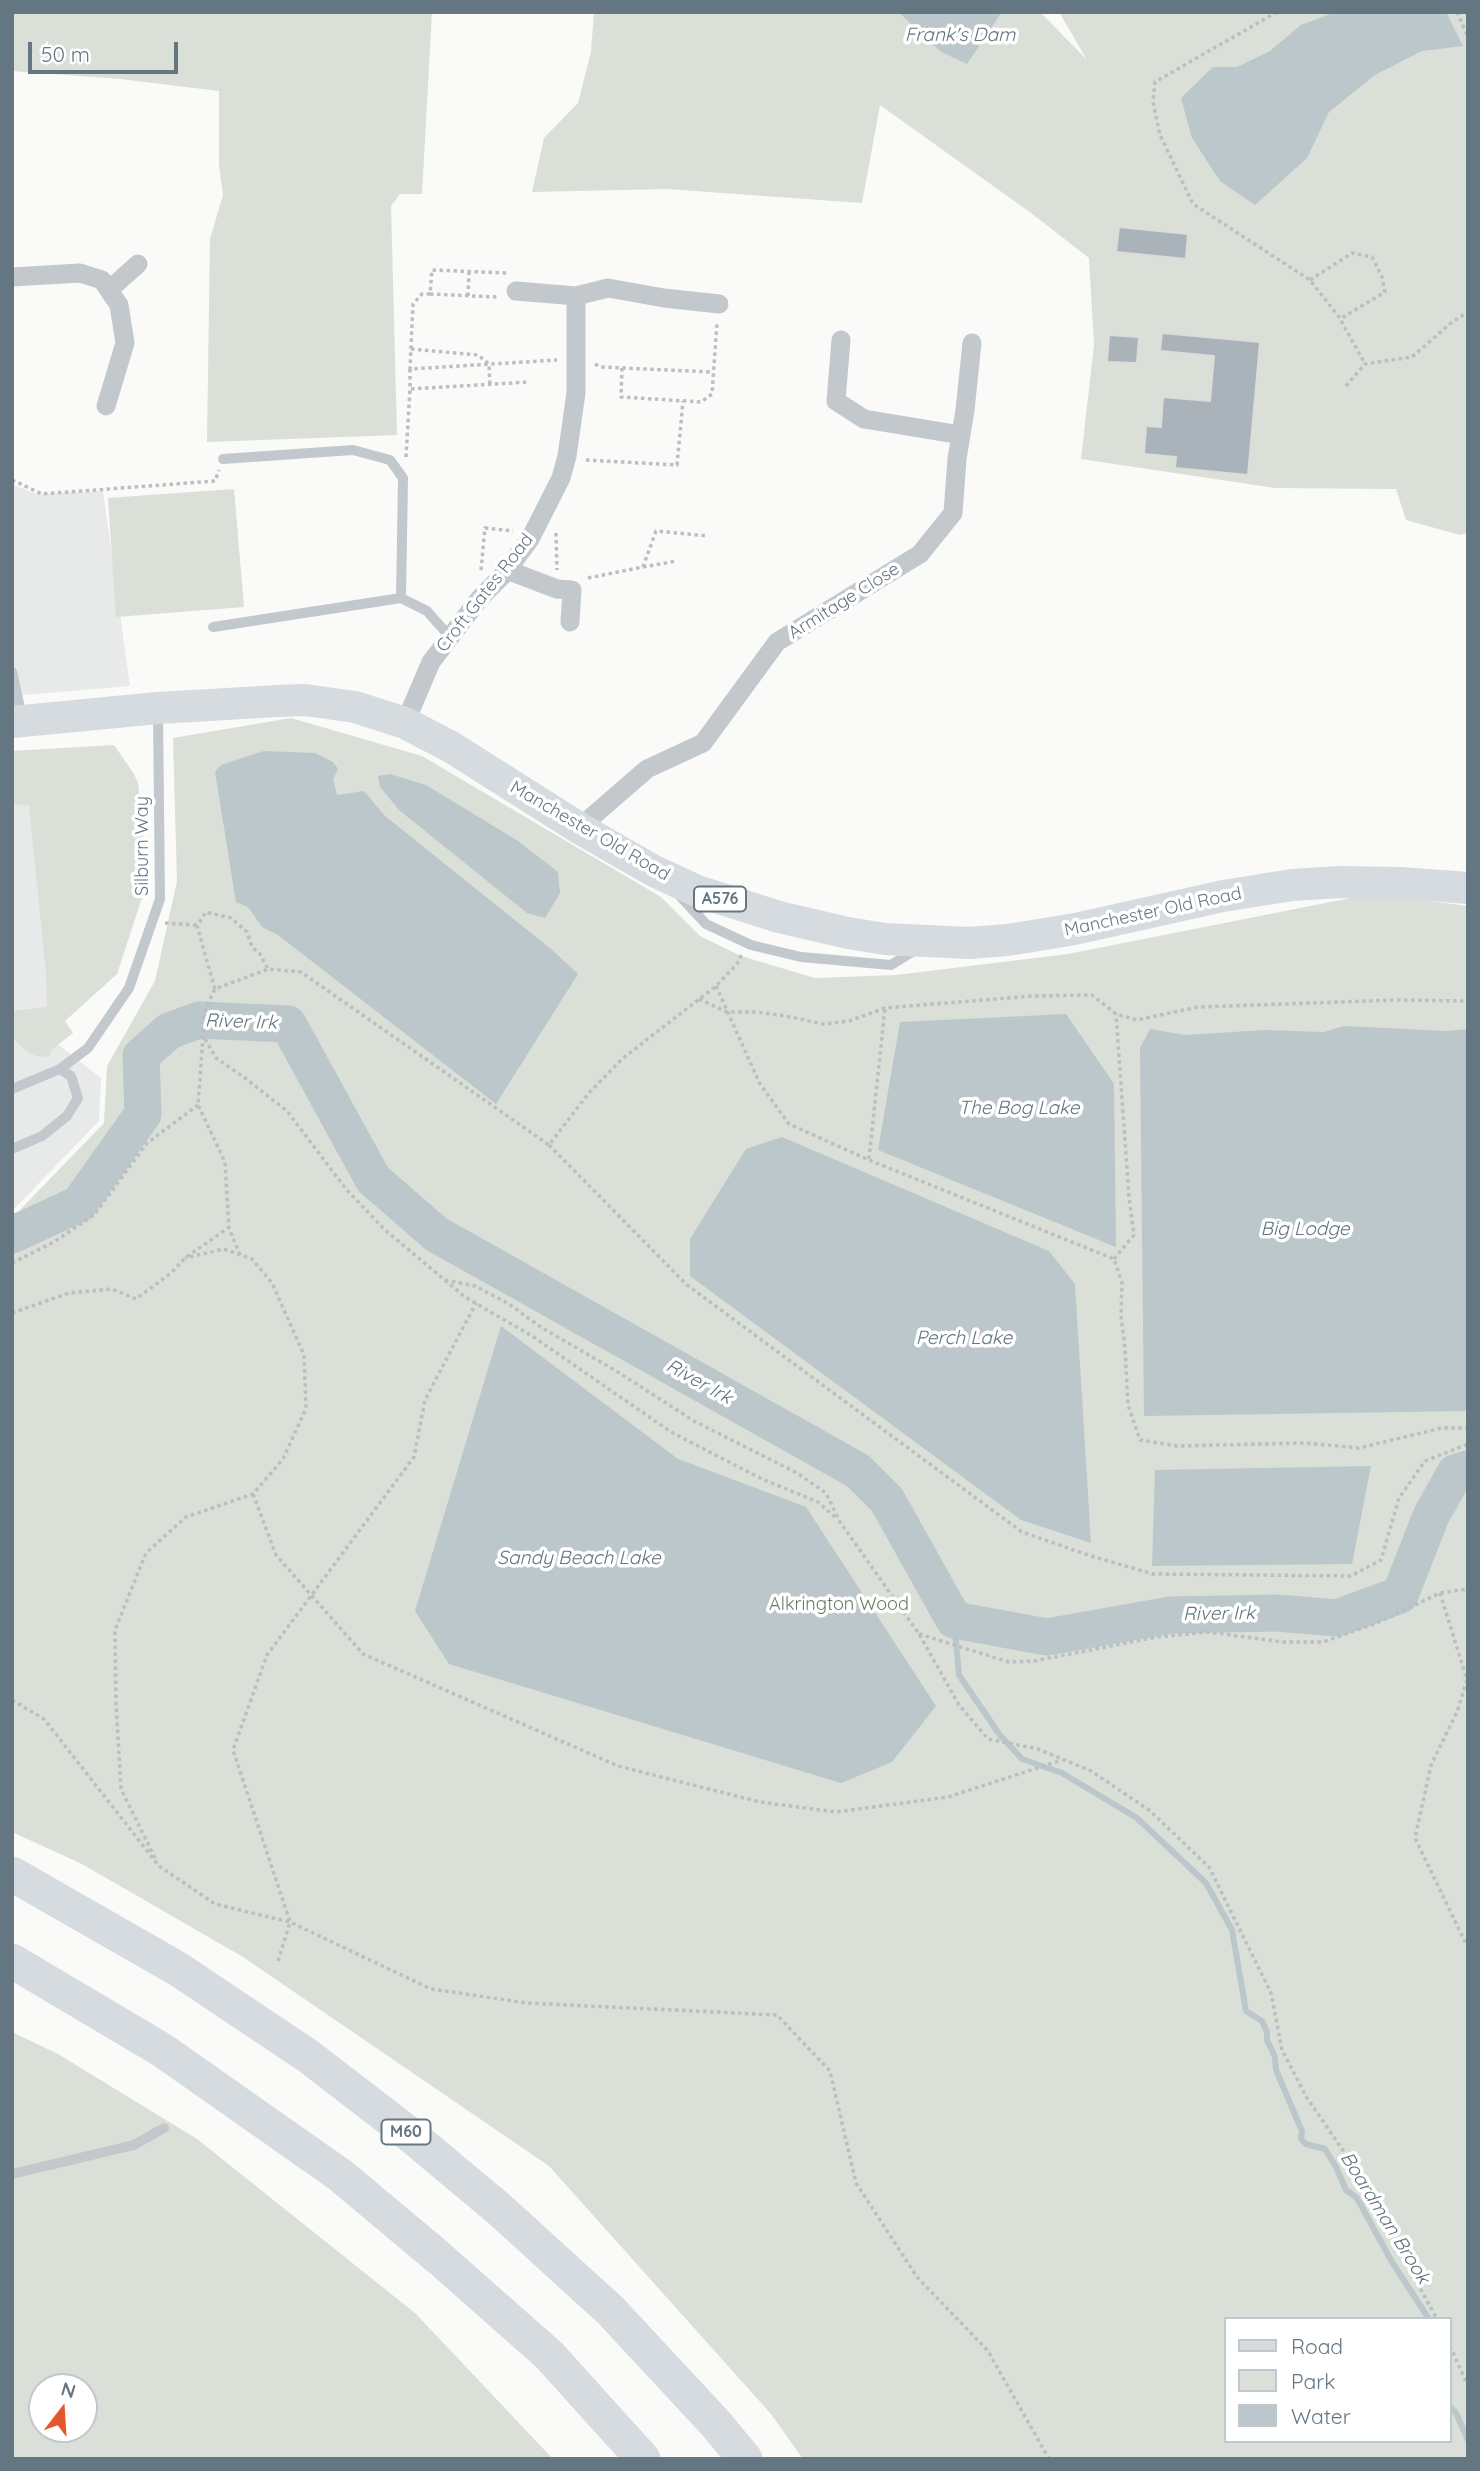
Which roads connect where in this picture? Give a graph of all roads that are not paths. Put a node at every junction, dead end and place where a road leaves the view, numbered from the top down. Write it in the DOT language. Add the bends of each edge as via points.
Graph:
graph roads {
  1 [pos="138,264"];
  2 [pos="12,277"];
  3 [pos="109,290"];
  4 [pos="516,291"];
  5 [pos="576,296"];
  6 [pos="719,304"];
  7 [pos="841,340"];
  8 [pos="972,343"];
  9 [pos="106,406"];
  10 [pos="961,435"];
  11 [pos="223,458"];
  12 [pos="507,570"];
  13 [pos="401,598"];
  14 [pos="570,622"];
  15 [pos="213,626"];
  16 [pos="450,638"];
  17 [pos="12,672"];
  18 [pos="158,708"];
  19 [pos="18,721"];
  20 [pos="405,723"];
  21 [pos="579,828"];
  22 [pos="652,870"];
  23 [pos="1468,888"];
  24 [pos="929,942"];
  25 [pos="60,1069"];
  26 [pos="12,1089"];
  27 [pos="12,1149"];
  28 [pos="12,1874"];
  29 [pos="12,1961"];
  30 [pos="164,2128"];
  31 [pos="12,2174"];
  32 [pos="643,2459"];
  33 [pos="745,2459"];
  1 -- 3 [label="street"];
  2 -- 3 [label="street" via="80,273 102,280"];
  3 -- 9 [label="street" via="119,305 125,343"];
  4 -- 5 [label="street"];
  5 -- 6 [label="street" via="608,288"];
  5 -- 12 [label="street, Croft Gates Road" via="583,358 567,456 530,539"];
  7 -- 10 [label="street" via="836,401 864,419"];
  8 -- 10 [label="street, Armitage Close"];
  10 -- 21 [label="street, Armitage Close" via="953,513 920,554 777,642 703,743 647,769"];
  11 -- 13 [label="lane" via="354,450 390,460 403,478"];
  12 -- 14 [label="street" via="556,589 572,590"];
  12 -- 16 [label="street, Croft Gates Road"];
  13 -- 15 [label="lane"];
  13 -- 16 [label="lane" via="427,611"];
  16 -- 20 [label="street, Croft Gates Road" via="431,662"];
  17 -- 19 [label="lane"];
  18 -- 19 [label="main road, Manchester Old Road / A576"];
  18 -- 20 [label="main road, Manchester Old Road / A576" via="305,700 355,707"];
  18 -- 25 [label="lane, Silburn Way" via="160,899 129,988 88,1048"];
  20 -- 21 [label="main road, Manchester Old Road / A576"];
  21 -- 22 [label="main road, Manchester Old Road / A576"];
  22 -- 24 [label="main road, Manchester Old Road / A576" via="697,891 779,918 848,933"];
  22 -- 24 [label="lane" via="706,924 747,943 801,957 891,965"];
  23 -- 24 [label="main road, Manchester Old Road / A576" via="1400,883 1292,885 1009,940"];
  25 -- 26 [label="lane, Silburn Way"];
  25 -- 27 [label="lane" via="71,1076 78,1098 67,1116 42,1136"];
  28 -- 33 [label="highway, M60" via="178,1969 308,2056 408,2133 611,2311"];
  29 -- 32 [label="highway" via="162,2050 340,2175 550,2355"];
  30 -- 31 [label="lane" via="134,2145"];
}
